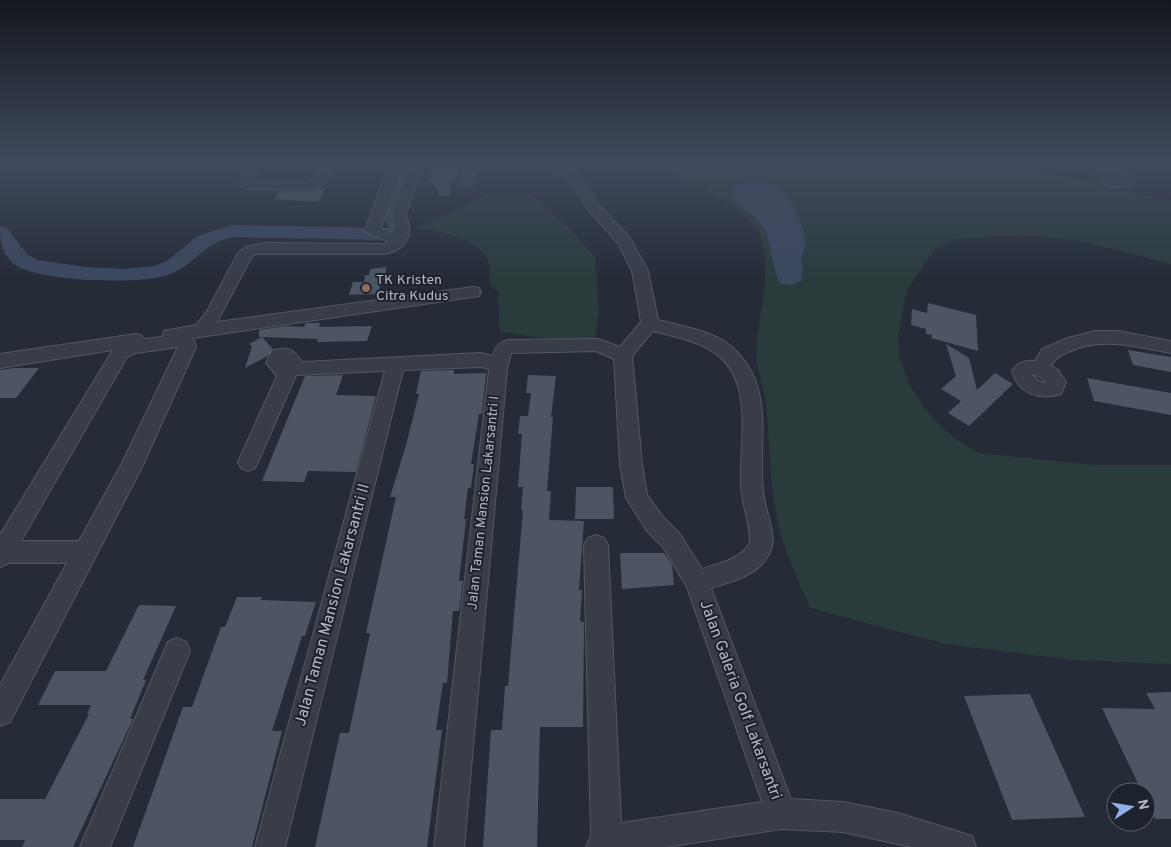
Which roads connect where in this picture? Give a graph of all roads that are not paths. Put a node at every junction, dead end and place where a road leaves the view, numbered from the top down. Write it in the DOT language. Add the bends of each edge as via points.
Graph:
graph roads {
  1 [pos="392,202"];
  2 [pos="403,202"];
  3 [pos="590,202"];
  4 [pos="388,236"];
  5 [pos="472,292"];
  6 [pos="650,324"];
  7 [pos="201,331"];
  8 [pos="1171,347"];
  9 [pos="622,355"];
  10 [pos="0,361"];
  11 [pos="396,363"];
  12 [pos="1040,368"];
  13 [pos="498,369"];
  14 [pos="248,462"];
  15 [pos="596,545"];
  16 [pos="85,552"];
  17 [pos="1,554"];
  18 [pos="697,582"];
  19 [pos="177,651"];
  20 [pos="0,712"];
  21 [pos="781,814"];
  22 [pos="603,844"];
  23 [pos="95,847"];
  24 [pos="270,847"];
  25 [pos="449,847"];
  26 [pos="961,847"];
  1 -- 4 [label="street"];
  2 -- 4 [label="street" via="399,215 402,223"];
  3 -- 6 [label="street" via="625,241 640,271"];
  4 -- 7 [label="street" via="391,248 385,249 252,250 243,258 225,296"];
  5 -- 7 [label="street"];
  6 -- 9 [label="street"];
  6 -- 18 [label="street, Jalan Galeria Golf Lakarsantri" via="715,345 731,356 743,372 749,391 753,421 752,500 760,528 761,547 750,562"];
  7 -- 10 [label="street"];
  8 -- 12 [label="street" via="1118,337 1094,337 1048,354"];
  9 -- 13 [label="street, Jalan Taman Mansion Lakarsantri I" via="598,346 508,346"];
  9 -- 18 [label="street, Jalan Galeria Golf Lakarsantri" via="637,498 671,540"];
  11 -- 13 [label="street" via="480,360 492,362"];
  11 -- 14 [label="street" via="292,371"];
  11 -- 24 [label="street, Jalan Taman Mansion Lakarsantri II"];
  13 -- 25 [label="street, Jalan Taman Mansion Lakarsantri I"];
  15 -- 22 [label="street"];
  16 -- 17 [label="street"];
  16 -- 17 [label="street" via="131,467 187,347 185,340 133,347 121,352"];
  16 -- 20 [label="street"];
  18 -- 21 [label="street, Jalan Galeria Golf Lakarsantri"];
  19 -- 23 [label="street"];
  21 -- 22 [label="street"];
  21 -- 26 [label="street, Jalan Galeria Golf Lakarsantri" via="843,817 898,828"];
}
